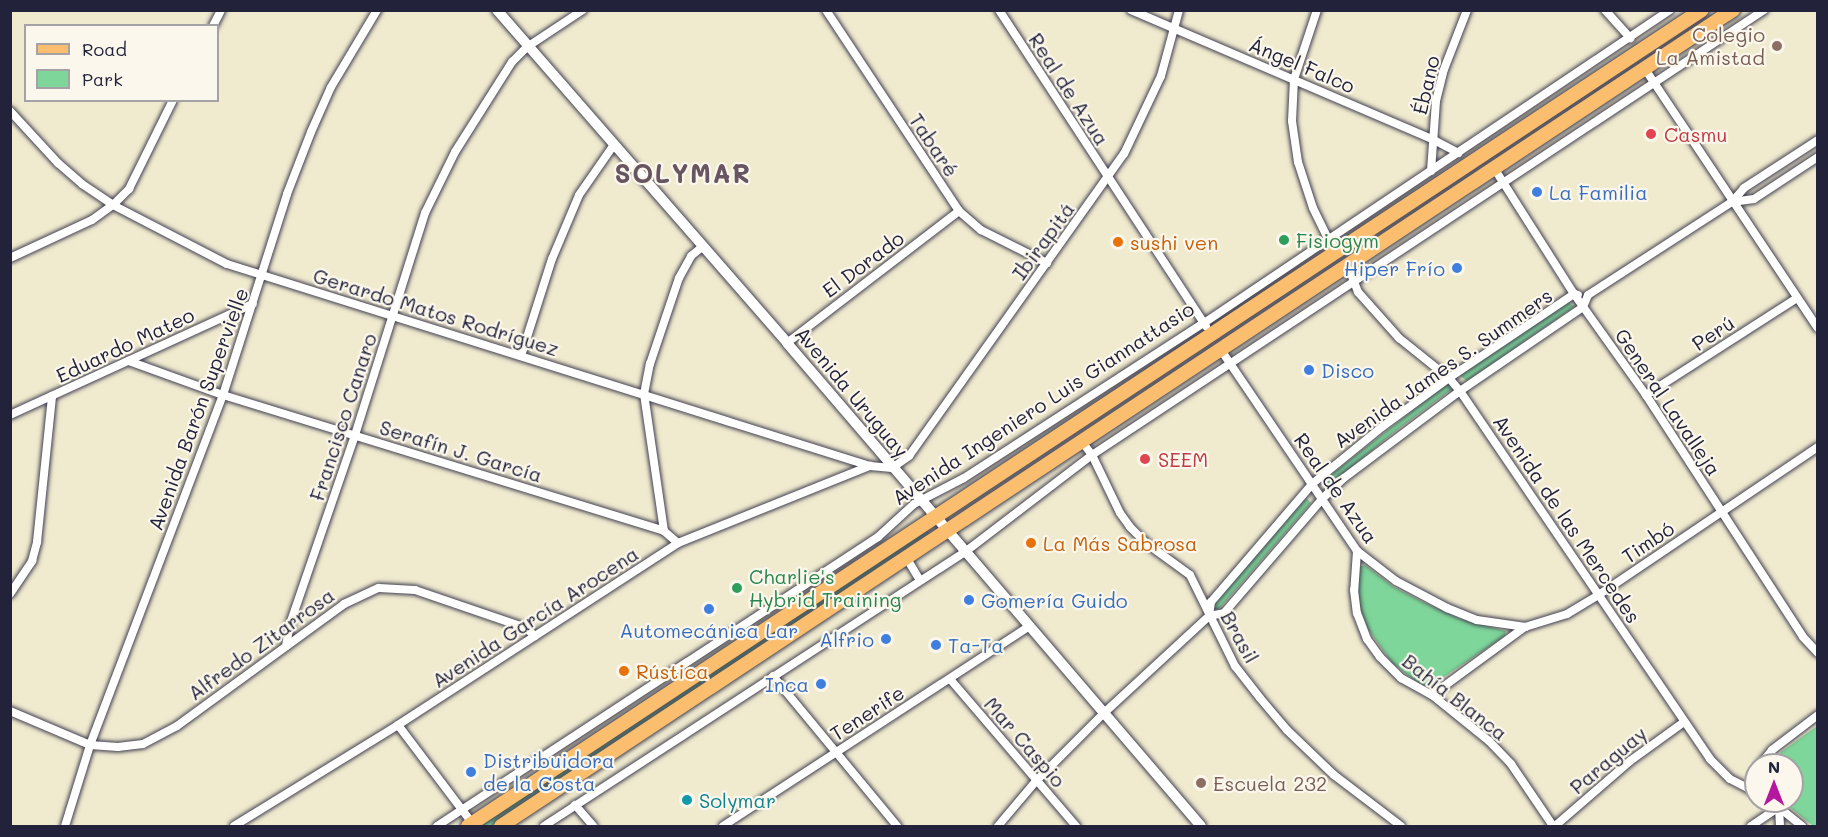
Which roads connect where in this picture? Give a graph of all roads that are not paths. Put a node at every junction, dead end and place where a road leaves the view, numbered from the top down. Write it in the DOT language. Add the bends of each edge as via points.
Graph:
graph roads {
  1 [pos="221,10"];
  2 [pos="377,10"];
  3 [pos="497,10"];
  4 [pos="583,10"];
  5 [pos="826,10"];
  6 [pos="999,10"];
  7 [pos="1131,10"];
  8 [pos="1179,10"];
  9 [pos="1317,10"];
  10 [pos="1467,10"];
  11 [pos="1605,10"];
  12 [pos="1670,10"];
  13 [pos="1702,10"];
  14 [pos="1734,10"];
  15 [pos="1764,10"];
  16 [pos="214,24"];
  17 [pos="1174,29"];
  18 [pos="1630,38"];
  19 [pos="527,47"];
  20 [pos="1645,69"];
  21 [pos="1294,79"];
  22 [pos="1654,83"];
  23 [pos="172,102"];
  24 [pos="10,111"];
  25 [pos="1432,139"];
  26 [pos="1818,140"];
  27 [pos="613,146"];
  28 [pos="1458,153"];
  29 [pos="1818,158"];
  30 [pos="1494,168"];
  31 [pos="1431,171"];
  32 [pos="1108,179"];
  33 [pos="1504,182"];
  34 [pos="1732,202"];
  35 [pos="113,205"];
  36 [pos="959,211"];
  37 [pos="1328,239"];
  38 [pos="702,247"];
  39 [pos="1338,250"];
  40 [pos="10,258"];
  41 [pos="1047,263"];
  42 [pos="1348,266"];
  43 [pos="263,276"];
  44 [pos="1352,282"];
  45 [pos="1574,294"];
  46 [pos="1588,295"];
  47 [pos="1797,298"];
  48 [pos="253,304"];
  49 [pos="1582,307"];
  50 [pos="393,316"];
  51 [pos="1204,323"];
  52 [pos="1818,328"];
  53 [pos="1213,335"];
  54 [pos="787,343"];
  55 [pos="1221,350"];
  56 [pos="521,356"];
  57 [pos="129,362"];
  58 [pos="1230,364"];
  59 [pos="1449,378"];
  60 [pos="1460,391"];
  61 [pos="644,394"];
  62 [pos="223,395"];
  63 [pos="1646,395"];
  64 [pos="52,396"];
  65 [pos="10,415"];
  66 [pos="355,435"];
  67 [pos="1082,442"];
  68 [pos="1818,447"];
  69 [pos="1092,455"];
  70 [pos="870,466"];
  71 [pos="892,468"];
  72 [pos="1312,484"];
  73 [pos="1322,499"];
  74 [pos="920,500"];
  75 [pos="1723,512"];
  76 [pos="936,518"];
  77 [pos="664,531"];
  78 [pos="947,532"];
  79 [pos="678,543"];
  80 [pos="1357,551"];
  81 [pos="964,552"];
  82 [pos="906,557"];
  83 [pos="919,579"];
  84 [pos="10,594"];
  85 [pos="1600,594"];
  86 [pos="1209,616"];
  87 [pos="1028,627"];
  88 [pos="1525,627"];
  89 [pos="535,636"];
  90 [pos="286,646"];
  91 [pos="1818,652"];
  92 [pos="773,676"];
  93 [pos="950,679"];
  94 [pos="1432,695"];
  95 [pos="10,711"];
  96 [pos="1104,713"];
  97 [pos="1818,715"];
  98 [pos="1684,722"];
  99 [pos="398,726"];
  100 [pos="90,745"];
  101 [pos="837,753"];
  102 [pos="1770,753"];
  103 [pos="1036,781"];
  104 [pos="1744,786"];
  105 [pos="575,805"];
  106 [pos="462,810"];
  107 [pos="1770,813"];
  108 [pos="1786,813"];
  109 [pos="470,825"];
  110 [pos="891,825"];
  111 [pos="65,826"];
  112 [pos="234,826"];
  113 [pos="437,826"];
  114 [pos="501,826"];
  115 [pos="544,826"];
  116 [pos="592,826"];
  117 [pos="723,826"];
  118 [pos="998,826"];
  119 [pos="1076,826"];
  120 [pos="1201,826"];
  121 [pos="1401,826"];
  122 [pos="1554,826"];
  123 [pos="1751,826"];
  124 [pos="1802,826"];
  1 -- 16 [label="street"];
  2 -- 43 [label="street, Avenida Barón Supervielle" via="336,78 310,132"];
  3 -- 19 [label="street, Avenida Uruguay"];
  4 -- 19 [label="street, Francisco Canaro"];
  5 -- 36 [label="street, Tabaré"];
  6 -- 32 [label="street, Real de Azua"];
  7 -- 17 [label="street, Ángel Falco"];
  8 -- 17 [label="street, Ibirapitá"];
  9 -- 21 [label="street"];
  10 -- 25 [label="street, Ébano" via="1443,72"];
  11 -- 18 [label="street"];
  12 -- 18 [label="street, Avenida Ingeniero Luis Giannattasio"];
  13 -- 39 [label="main road, Avenida Ingeniero Luis Giannattasio"];
  14 -- 20 [label="main road"];
  15 -- 22 [label="street"];
  17 -- 21 [label="street, Ángel Falco"];
  17 -- 32 [label="street, Ibirapitá" via="1149,105"];
  18 -- 28 [label="street, Avenida Ingeniero Luis Giannattasio"];
  19 -- 27 [label="street, Avenida Uruguay"];
  19 -- 50 [label="street, Francisco Canaro" via="512,62 455,152 425,213"];
  20 -- 22 [label="street"];
  20 -- 30 [label="main road"];
  21 -- 25 [label="street, Ángel Falco"];
  21 -- 37 [label="street" via="1292,121 1298,162"];
  22 -- 33 [label="street"];
  22 -- 34 [label="street"];
  23 -- 35 [label="street" via="129,189"];
  24 -- 35 [label="street, Gerardo Matos Rodríguez" via="58,163"];
  25 -- 28 [label="street, Ángel Falco"];
  25 -- 31 [label="street, Ébano"];
  26 -- 34 [label="street" via="1744,188"];
  27 -- 38 [label="street, Avenida Uruguay"];
  27 -- 56 [label="street" via="579,195 552,259"];
  28 -- 31 [label="street, Avenida Ingeniero Luis Giannattasio"];
  29 -- 34 [label="street" via="1754,199"];
  30 -- 33 [label="street, General Lavalleja"];
  30 -- 42 [label="main road"];
  31 -- 37 [label="street, Avenida Ingeniero Luis Giannattasio"];
  32 -- 41 [label="street, Ibirapitá"];
  32 -- 51 [label="street, Real de Azua"];
  33 -- 44 [label="street"];
  33 -- 45 [label="street, General Lavalleja"];
  34 -- 46 [label="street"];
  34 -- 47 [label="street"];
  35 -- 40 [label="street" via="92,220"];
  35 -- 43 [label="street, Gerardo Matos Rodríguez" via="227,264"];
  36 -- 41 [label="street, Tabaré" via="981,230"];
  36 -- 54 [label="street, El Dorado"];
  37 -- 39 [label="street"];
  37 -- 51 [label="street, Avenida Ingeniero Luis Giannattasio"];
  38 -- 54 [label="street, Avenida Uruguay"];
  38 -- 61 [label="street" via="691,256 679,278 650,363"];
  39 -- 53 [label="main road, Avenida Ingeniero Luis Giannattasio"];
  41 -- 71 [label="street, Ibirapitá" via="909,456"];
  42 -- 44 [label="street, Avenida de las Mercedes"];
  42 -- 55 [label="main road"];
  43 -- 48 [label="street, Avenida Barón Supervielle"];
  43 -- 50 [label="street, Gerardo Matos Rodríguez"];
  44 -- 58 [label="street"];
  44 -- 59 [label="street, Avenida de las Mercedes" via="1400,338"];
  45 -- 46 [label="street, Avenida James S. Summers"];
  45 -- 49 [label="street, General Lavalleja"];
  45 -- 59 [label="street, Avenida James S. Summers"];
  46 -- 49 [label="street, Avenida James S. Summers"];
  47 -- 52 [label="street"];
  47 -- 63 [label="street, Perú"];
  48 -- 57 [label="street, Eduardo Mateo"];
  48 -- 62 [label="street, Avenida Barón Supervielle"];
  49 -- 60 [label="street, Avenida James S. Summers"];
  49 -- 63 [label="street, General Lavalleja"];
  50 -- 56 [label="street, Gerardo Matos Rodríguez"];
  50 -- 66 [label="street, Francisco Canaro"];
  51 -- 53 [label="street, Real de Azua"];
  51 -- 74 [label="street, Avenida Ingeniero Luis Giannattasio" via="964,478"];
  53 -- 76 [label="main road, Avenida Ingeniero Luis Giannattasio"];
  54 -- 71 [label="street, Avenida Uruguay"];
  55 -- 58 [label="street, Real de Azua"];
  55 -- 67 [label="main road"];
  56 -- 61 [label="street, Gerardo Matos Rodríguez"];
  57 -- 62 [label="street, Serafín J. García"];
  57 -- 64 [label="street, Eduardo Mateo"];
  58 -- 69 [label="street"];
  58 -- 72 [label="street, Real de Azua"];
  59 -- 60 [label="street, Avenida de las Mercedes"];
  59 -- 72 [label="street, Avenida James S. Summers"];
  60 -- 73 [label="street, Avenida James S. Summers"];
  60 -- 85 [label="street, Avenida de las Mercedes"];
  61 -- 70 [label="street, Gerardo Matos Rodríguez"];
  61 -- 77 [label="street"];
  62 -- 66 [label="street, Serafín J. García"];
  62 -- 100 [label="street, Avenida Barón Supervielle"];
  63 -- 75 [label="street, General Lavalleja"];
  64 -- 65 [label="street, Eduardo Mateo"];
  64 -- 84 [label="street" via="38,542 32,561"];
  66 -- 77 [label="street, Serafín J. García"];
  66 -- 90 [label="street, Francisco Canaro" via="290,624"];
  67 -- 69 [label="street, Brasil"];
  67 -- 78 [label="main road"];
  68 -- 75 [label="street, Timbó"];
  69 -- 81 [label="street"];
  69 -- 86 [label="street, Brasil" via="1130,527 1190,574"];
  70 -- 71 [label="street, Gerardo Matos Rodríguez"];
  70 -- 79 [label="street, Avenida García Arocena"];
  71 -- 74 [label="street, Avenida Uruguay"];
  72 -- 73 [label="street, Real de Azua"];
  72 -- 86 [label="street, Avenida James S. Summers" via="1211,602"];
  73 -- 80 [label="street, Real de Azua"];
  73 -- 86 [label="street, Avenida James S. Summers" via="1224,613"];
  74 -- 76 [label="street, Avenida Uruguay"];
  74 -- 106 [label="street, Avenida Ingeniero Luis Giannattasio" via="878,537"];
  75 -- 85 [label="street, Timbó"];
  75 -- 91 [label="street, General Lavalleja" via="1803,637"];
  76 -- 78 [label="street, Avenida Uruguay"];
  76 -- 109 [label="main road, Avenida Ingeniero Luis Giannattasio"];
  77 -- 79 [label="street, Serafín J. García"];
  78 -- 81 [label="street, Avenida Uruguay"];
  78 -- 82 [label="main road"];
  79 -- 89 [label="street, Avenida García Arocena"];
  80 -- 88 [label="street, Real de Azua" via="1396,581 1447,608 1477,620"];
  80 -- 94 [label="street, Bahía Blanca" via="1354,590 1367,639 1401,678"];
  81 -- 83 [label="street"];
  81 -- 87 [label="street, Avenida Uruguay"];
  82 -- 83 [label="street"];
  82 -- 114 [label="main road"];
  83 -- 92 [label="street"];
  85 -- 88 [label="street, Timbó" via="1566,614"];
  85 -- 98 [label="street, Avenida de las Mercedes"];
  86 -- 96 [label="street, Avenida James S. Summers"];
  86 -- 121 [label="street, Brasil" via="1235,666 1287,730 1334,775"];
  87 -- 93 [label="street, Tenerife"];
  87 -- 96 [label="street, Avenida Uruguay"];
  88 -- 94 [label="street, Timbó"];
  89 -- 90 [label="street, Alfredo Zitarrosa" via="526,628 415,590 392,587 355,597"];
  89 -- 99 [label="street, Avenida García Arocena"];
  90 -- 100 [label="street, Alfredo Zitarrosa" via="154,740 132,746"];
  92 -- 101 [label="street"];
  92 -- 105 [label="street"];
  93 -- 101 [label="street, Tenerife"];
  93 -- 103 [label="street, Mar Caspio"];
  94 -- 122 [label="street, Bahía Blanca" via="1511,764"];
  95 -- 100 [label="street, Alfredo Zitarrosa"];
  96 -- 103 [label="street, Avenida James S. Summers"];
  96 -- 120 [label="street, Avenida Uruguay"];
  97 -- 102 [label="street"];
  98 -- 104 [label="street, Avenida de las Mercedes" via="1719,770"];
  98 -- 122 [label="street, Paraguay" via="1630,761"];
  99 -- 106 [label="street"];
  99 -- 112 [label="street, Avenida García Arocena"];
  100 -- 111 [label="street, Avenida Barón Supervielle"];
  101 -- 110 [label="street"];
  101 -- 117 [label="street, Tenerife"];
  103 -- 118 [label="street, Avenida James S. Summers"];
  103 -- 119 [label="street, Mar Caspio"];
  105 -- 115 [label="street"];
  105 -- 116 [label="street"];
  106 -- 109 [label="street"];
  106 -- 113 [label="street, Avenida Ingeniero Luis Giannattasio"];
  107 -- 123 [label="street"];
  108 -- 124 [label="street"];
}
